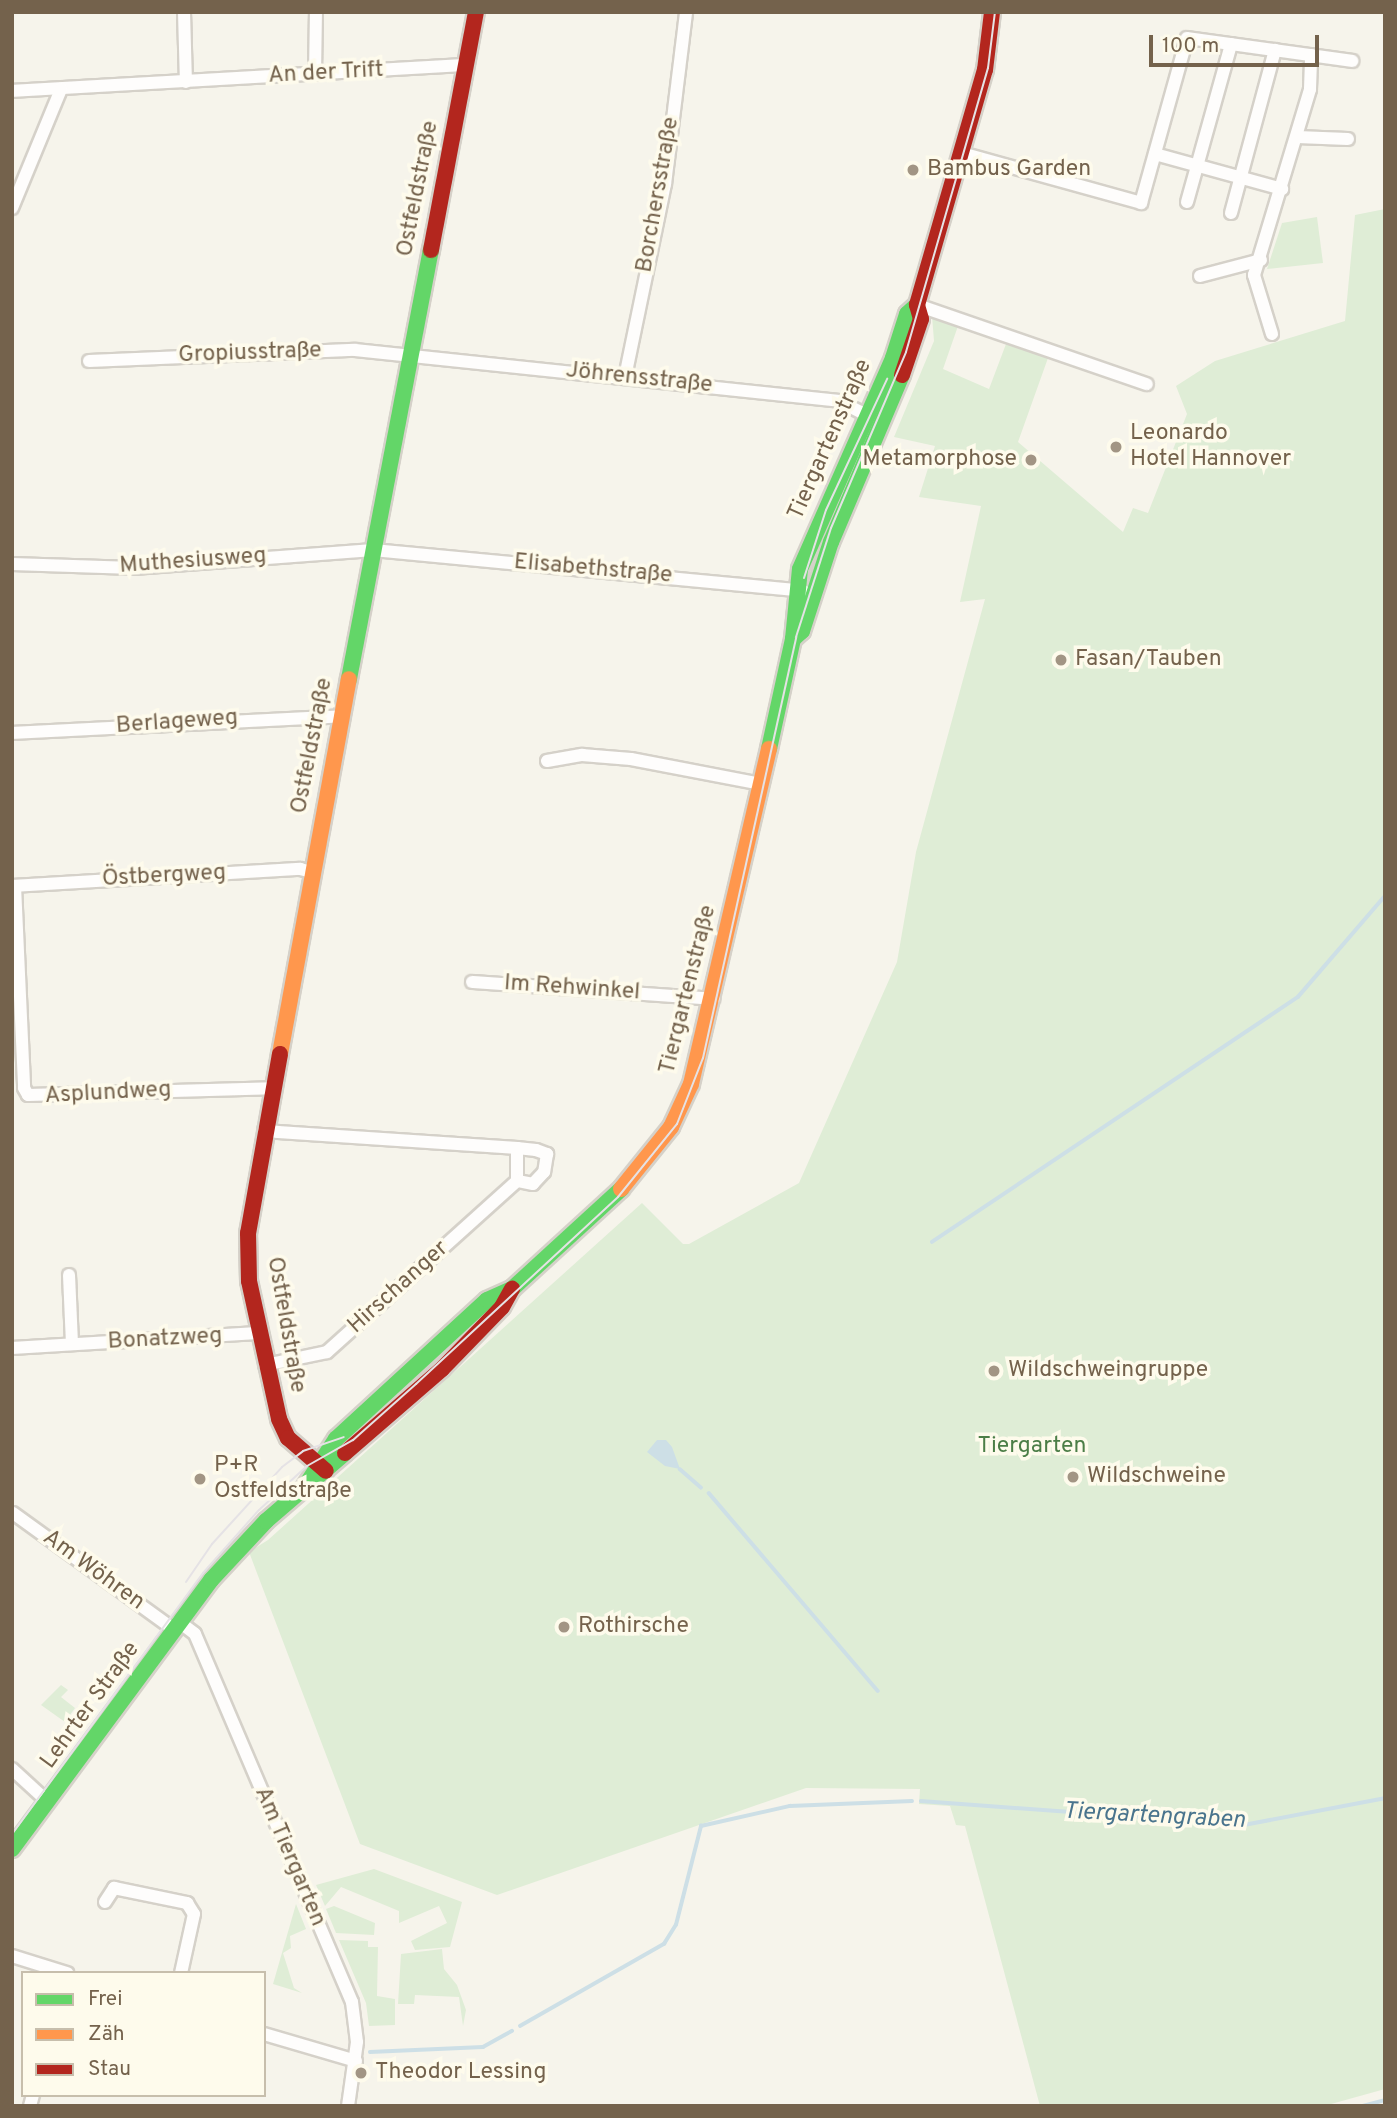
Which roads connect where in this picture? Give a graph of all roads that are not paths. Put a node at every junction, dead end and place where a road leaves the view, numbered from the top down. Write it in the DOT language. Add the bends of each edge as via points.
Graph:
graph roads {
  1 [pos="184,12"];
  2 [pos="316,12"];
  3 [pos="476,12"];
  4 [pos="686,12"];
  5 [pos="992,12"];
  6 [pos="1231,44"];
  7 [pos="1275,50"];
  8 [pos="1311,55"];
  9 [pos="1352,61"];
  10 [pos="466,65"];
  11 [pos="315,74"];
  12 [pos="186,82"];
  13 [pos="61,89"];
  14 [pos="12,92"];
  15 [pos="1297,136"];
  16 [pos="1348,139"];
  17 [pos="961,153"];
  18 [pos="1155,154"];
  19 [pos="1198,166"];
  20 [pos="1241,178"];
  21 [pos="1282,189"];
  22 [pos="1187,202"];
  23 [pos="12,208"];
  24 [pos="1231,213"];
  25 [pos="1261,260"];
  26 [pos="1200,276"];
  27 [pos="917,305"];
  28 [pos="1272,334"];
  29 [pos="411,355"];
  30 [pos="89,361"];
  31 [pos="625,377"];
  32 [pos="1147,384"];
  33 [pos="864,414"];
  34 [pos="373,550"];
  35 [pos="12,564"];
  36 [pos="796,590"];
  37 [pos="813,593"];
  38 [pos="793,639"];
  39 [pos="342,716"];
  40 [pos="12,733"];
  41 [pos="547,761"];
  42 [pos="761,785"];
  43 [pos="312,872"];
  44 [pos="13,886"];
  45 [pos="472,982"];
  46 [pos="713,999"];
  47 [pos="272,1088"];
  48 [pos="264,1130"];
  49 [pos="517,1148"];
  50 [pos="517,1181"];
  51 [pos="69,1275"];
  52 [pos="258,1333"];
  53 [pos="72,1345"];
  54 [pos="12,1348"];
  55 [pos="265,1365"];
  56 [pos="322,1466"];
  57 [pos="13,1513"];
  58 [pos="176,1625"];
  59 [pos="12,1769"];
  60 [pos="48,1802"];
  61 [pos="12,1849"];
  62 [pos="104,1902"];
  63 [pos="12,1956"];
  64 [pos="62,1971"];
  65 [pos="181,1971"];
  66 [pos="266,2036"];
  67 [pos="356,2061"];
  68 [pos="348,2106"];
  1 -- 12 [label="street"];
  2 -- 11 [label="street"];
  3 -- 10 [label="main road, Ostfeldstraße"];
  4 -- 31 [label="street, Borchersstraße" via="665,184"];
  5 -- 17 [label="main road, Tiergartenstraße" via="985,70"];
  6 -- 7 [label="street"];
  6 -- 18 [label="street" via="1188,38"];
  6 -- 19 [label="street"];
  7 -- 8 [label="street"];
  7 -- 20 [label="street"];
  8 -- 9 [label="street"];
  8 -- 15 [label="street" via="1310,89"];
  10 -- 11 [label="street, An der Trift"];
  10 -- 29 [label="main road, Ostfeldstraße"];
  11 -- 12 [label="street, An der Trift"];
  12 -- 13 [label="street, An der Trift"];
  13 -- 14 [label="street, An der Trift"];
  13 -- 23 [label="street"];
  15 -- 16 [label="street"];
  15 -- 21 [label="street"];
  17 -- 18 [label="street" via="1141,203"];
  17 -- 27 [label="main road, Tiergartenstraße"];
  18 -- 19 [label="street"];
  19 -- 20 [label="street"];
  19 -- 22 [label="street"];
  20 -- 21 [label="street"];
  20 -- 24 [label="street"];
  21 -- 25 [label="street"];
  25 -- 26 [label="street"];
  25 -- 28 [label="street" via="1254,275"];
  27 -- 32 [label="street"];
  27 -- 33 [label="main road, Tiergartenstraße" via="907,314 892,358"];
  27 -- 37 [label="main road, Tiergartenstraße" via="921,319 911,352"];
  29 -- 30 [label="street, Gropiusstraße" via="343,350"];
  29 -- 31 [label="street, Jöhrensstraße"];
  29 -- 34 [label="main road, Ostfeldstraße"];
  31 -- 33 [label="street, Jöhrensstraße" via="839,401"];
  33 -- 36 [label="main road, Tiergartenstraße" via="823,508"];
  34 -- 35 [label="street, Muthesiusweg" via="134,568"];
  34 -- 36 [label="street, Elisabethstraße"];
  34 -- 39 [label="main road, Ostfeldstraße"];
  36 -- 37 [label="street, Elisabethstraße"];
  36 -- 38 [label="main road, Tiergartenstraße" via="790,628"];
  37 -- 38 [label="main road, Tiergartenstraße" via="802,631"];
  38 -- 42 [label="main road, Tiergartenstraße"];
  39 -- 40 [label="street, Berlageweg"];
  39 -- 43 [label="main road, Ostfeldstraße"];
  41 -- 42 [label="street" via="582,755 631,760"];
  42 -- 46 [label="main road, Tiergartenstraße"];
  43 -- 44 [label="street, Östbergweg" via="300,869"];
  43 -- 47 [label="main road, Ostfeldstraße"];
  44 -- 47 [label="street, Asplundweg" via="28,1096"];
  45 -- 46 [label="street, Im Rehwinkel"];
  46 -- 56 [label="main road, Tiergartenstraße" via="691,1084 659,1146 621,1189 512,1289 487,1300 342,1432"];
  47 -- 48 [label="main road, Ostfeldstraße"];
  48 -- 49 [label="street, Hirschanger"];
  48 -- 52 [label="main road, Ostfeldstraße" via="248,1233 249,1281"];
  49 -- 50 [label="street"];
  49 -- 50 [label="street, Hirschanger" via="547,1154 544,1172 533,1184"];
  50 -- 55 [label="street, Hirschanger" via="327,1352"];
  51 -- 53 [label="street"];
  52 -- 53 [label="street, Bonatzweg"];
  52 -- 55 [label="main road, Ostfeldstraße"];
  53 -- 54 [label="street, Bonatzweg"];
  55 -- 56 [label="main road, Ostfeldstraße" via="288,1438"];
  56 -- 58 [label="main road, Tiergartenstraße" via="252,1535"];
  57 -- 58 [label="street, Am Wöhren"];
  58 -- 60 [label="main road, Lehrter Straße"];
  58 -- 67 [label="street, Am Tiergarten" via="195,1634 352,2002"];
  59 -- 60 [label="street"];
  60 -- 61 [label="main road, Lehrter Straße"];
  62 -- 65 [label="street" via="114,1888 187,1903 194,1914"];
  63 -- 64 [label="street"];
  66 -- 67 [label="street"];
  67 -- 68 [label="street, Am Tiergarten"];
}
